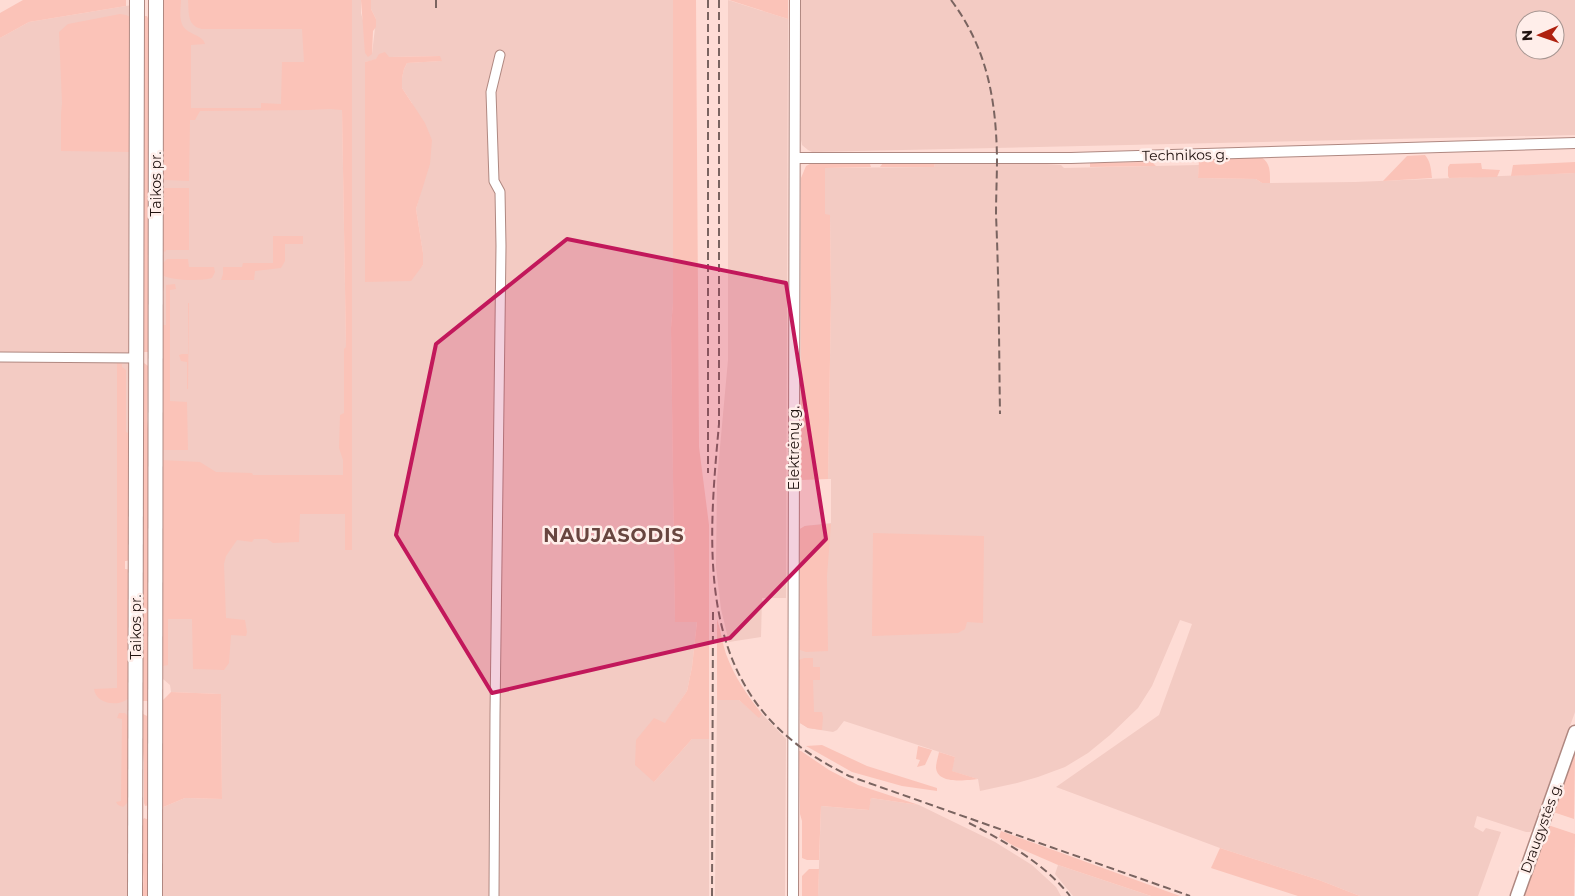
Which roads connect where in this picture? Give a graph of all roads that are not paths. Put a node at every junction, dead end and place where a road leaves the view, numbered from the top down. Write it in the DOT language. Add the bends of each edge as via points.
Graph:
graph roads {
  1 [pos="156,0"];
  2 [pos="795,0"];
  3 [pos="137,5"];
  4 [pos="156,17"];
  5 [pos="500,55"];
  6 [pos="1575,143"];
  7 [pos="795,158"];
  8 [pos="0,357"];
  9 [pos="136,358"];
  10 [pos="155,367"];
  11 [pos="136,709"];
  12 [pos="155,709"];
  13 [pos="1575,732"];
  14 [pos="136,808"];
  15 [pos="155,811"];
  16 [pos="135,896"];
  17 [pos="155,896"];
  18 [pos="494,896"];
  19 [pos="793,896"];
  20 [pos="1517,896"];
  1 -- 4 [label="main road, Taikos pr."];
  2 -- 7 [label="street, Elektrėnų g."];
  3 -- 4 [label="main road"];
  3 -- 9 [label="main road, Taikos pr."];
  4 -- 10 [label="main road, Taikos pr."];
  5 -- 18 [label="street" via="492,92 494,182 500,192 501,246"];
  6 -- 7 [label="street, Technikos g." via="1071,158"];
  7 -- 19 [label="street, Elektrėnų g."];
  8 -- 9 [label="street"];
  9 -- 10 [label="main road" via="144,359"];
  9 -- 11 [label="main road, Taikos pr."];
  10 -- 12 [label="main road, Taikos pr."];
  11 -- 12 [label="main road"];
  11 -- 14 [label="main road, Taikos pr."];
  12 -- 15 [label="main road, Taikos pr."];
  13 -- 20 [label="main road, Draugystės g."];
  14 -- 15 [label="main road"];
  14 -- 16 [label="main road, Taikos pr."];
  15 -- 17 [label="main road, Taikos pr."];
}
